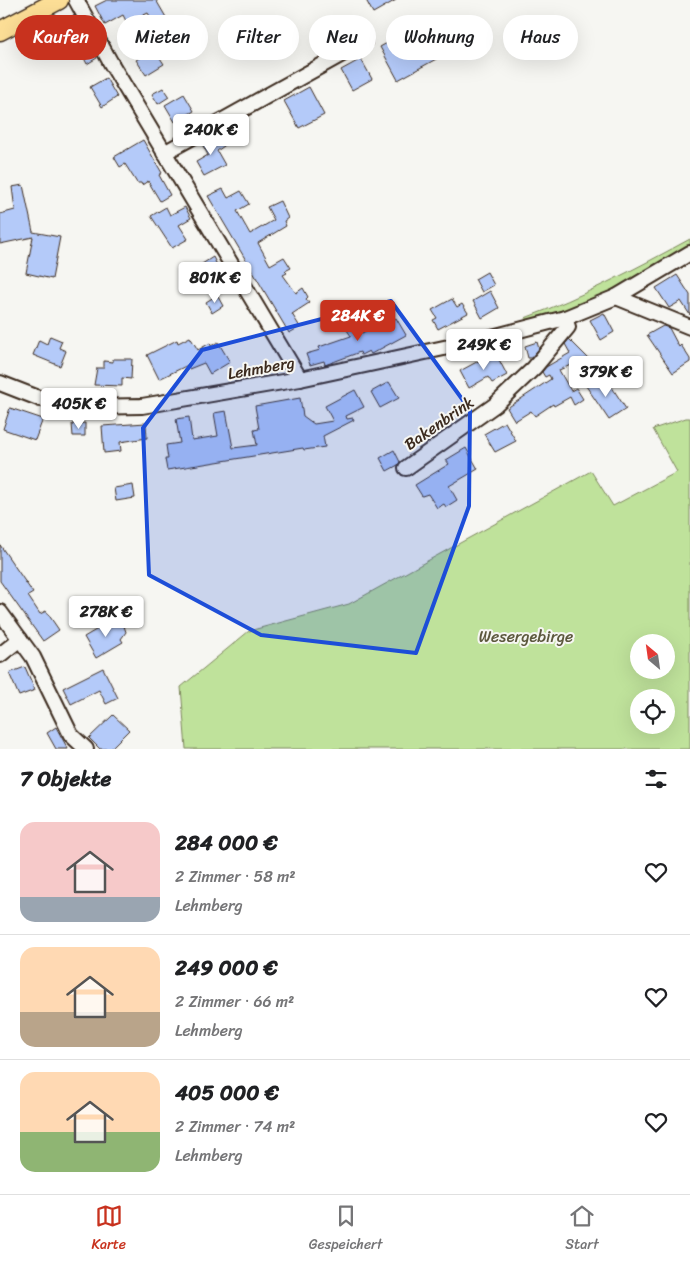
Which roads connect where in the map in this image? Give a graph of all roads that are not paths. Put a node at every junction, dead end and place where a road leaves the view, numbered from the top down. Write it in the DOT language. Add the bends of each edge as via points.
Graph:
graph roads {
  1 [pos="59,0"];
  2 [pos="76,0"];
  3 [pos="0,31"];
  4 [pos="332,60"];
  5 [pos="164,154"];
  6 [pos="690,253"];
  7 [pos="616,297"];
  8 [pos="565,318"];
  9 [pos="690,326"];
  10 [pos="300,379"];
  11 [pos="0,383"];
  12 [pos="406,468"];
  13 [pos="0,612"];
  14 [pos="20,639"];
  15 [pos="0,655"];
  16 [pos="86,749"];
  1 -- 3 [label="main road"];
  2 -- 5 [label="street"];
  4 -- 5 [label="street"];
  5 -- 10 [label="street"];
  6 -- 7 [label="street, Lehmberg"];
  7 -- 8 [label="street, Lehmberg"];
  7 -- 9 [label="street"];
  8 -- 10 [label="street, Lehmberg" via="481,340"];
  8 -- 12 [label="street, Bakenbrink" via="568,327 495,405"];
  10 -- 11 [label="street, Lehmberg" via="142,406 83,407 40,399"];
  13 -- 14 [label="street"];
  14 -- 15 [label="street"];
  14 -- 16 [label="street" via="33,657 71,735"];
}
